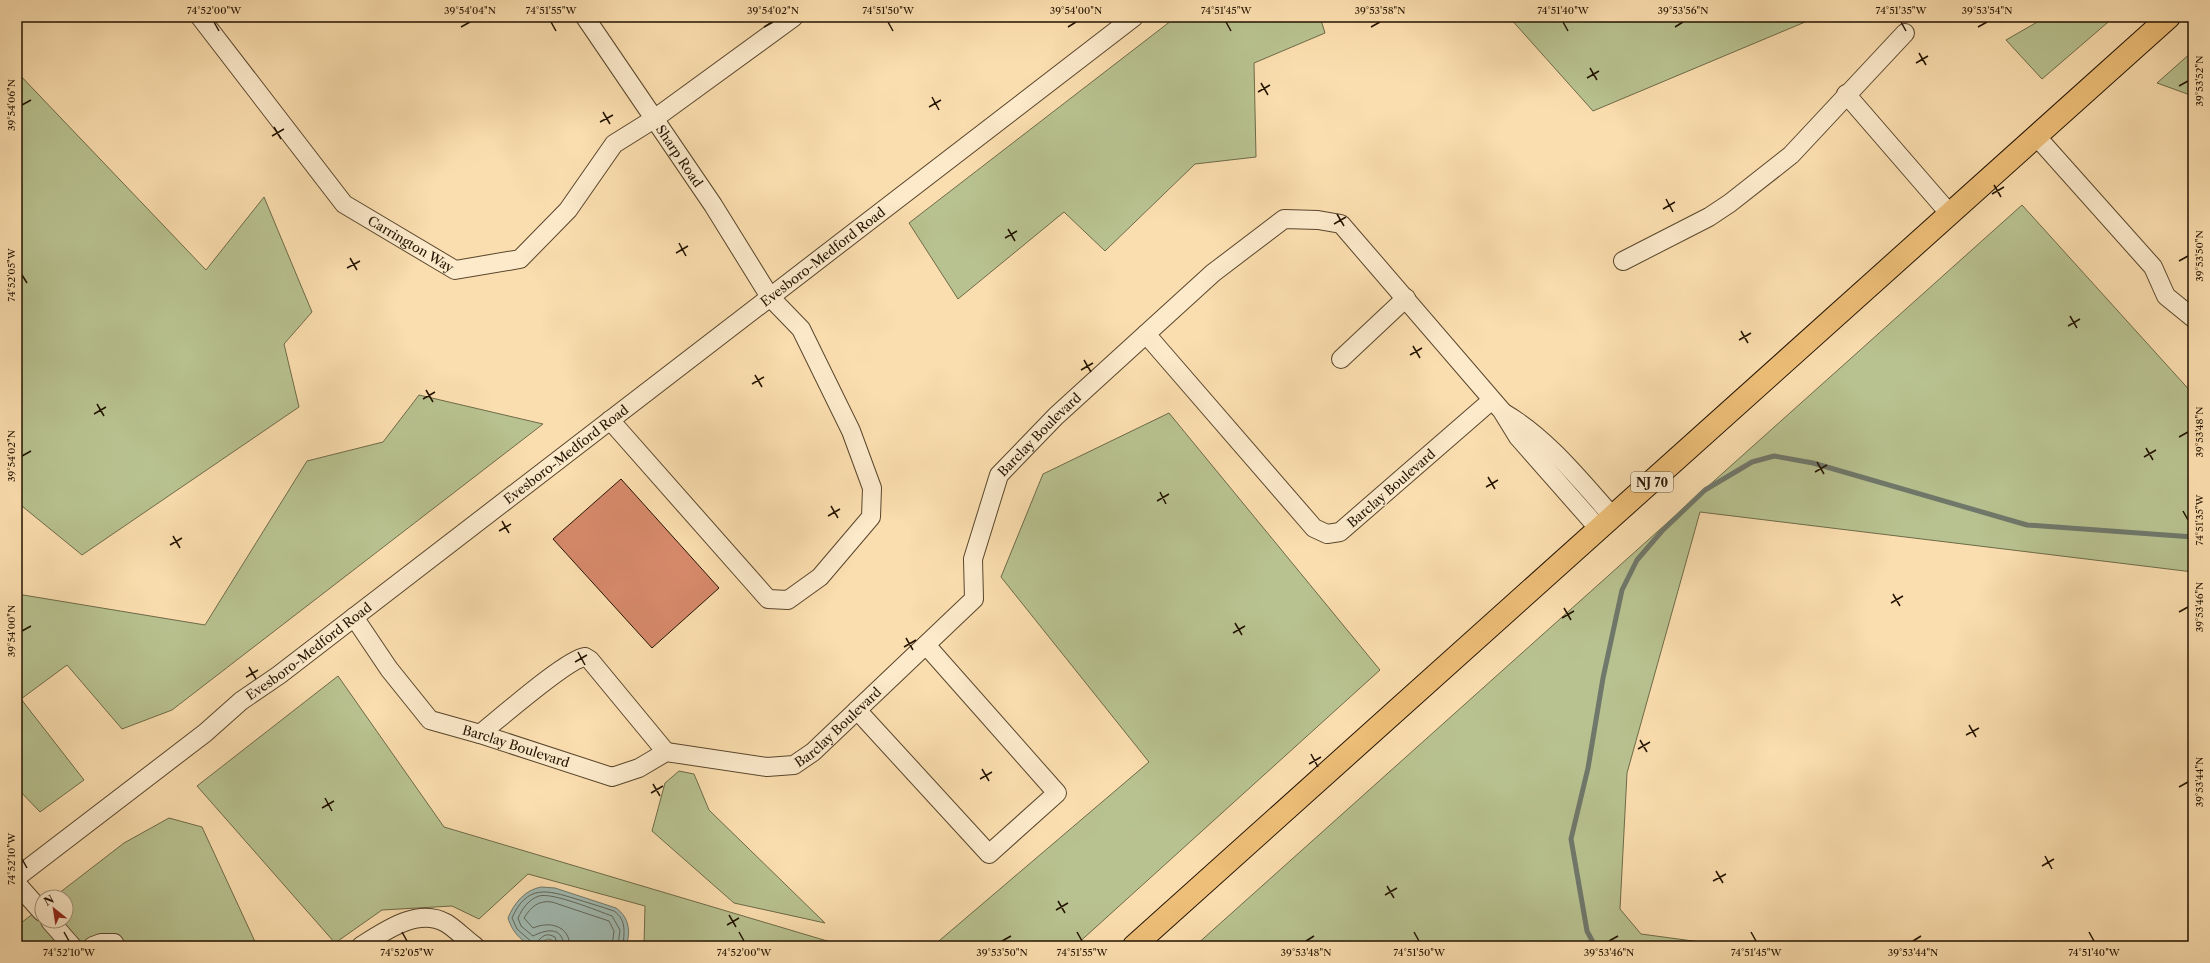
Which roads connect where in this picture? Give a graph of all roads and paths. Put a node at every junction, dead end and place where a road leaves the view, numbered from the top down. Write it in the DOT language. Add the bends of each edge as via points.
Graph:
graph roads {
  1 [pos="200,17"];
  2 [pos="585,17"];
  3 [pos="1134,17"];
  4 [pos="2169,17"];
  5 [pos="794,18"];
  6 [pos="1905,33"];
  7 [pos="1846,94"];
  8 [pos="654,119"];
  9 [pos="2037,137"];
  10 [pos="1949,213"];
  11 [pos="1623,261"];
  12 [pos="770,297"];
  13 [pos="1406,298"];
  14 [pos="2193,318"];
  15 [pos="1146,334"];
  16 [pos="1341,359"];
  17 [pos="1497,405"];
  18 [pos="610,420"];
  19 [pos="1606,523"];
  20 [pos="354,617"];
  21 [pos="926,645"];
  22 [pos="857,710"];
  23 [pos="480,734"];
  24 [pos="666,752"];
  25 [pos="17,877"];
  26 [pos="17,884"];
  27 [pos="34,903"];
  28 [pos="57,929"];
  29 [pos="72,946"];
  30 [pos="93,946"];
  31 [pos="116,946"];
  32 [pos="361,946"];
  33 [pos="475,946"];
  34 [pos="1134,946"];
  1 -- 8 [label="street, Carrington Way" via="344,204 455,270 520,259 568,210 614,144"];
  2 -- 8 [label="street, Sharp Road"];
  3 -- 12 [label="street, Evesboro-Medford Road"];
  4 -- 9 [label="highway, NJ 70"];
  5 -- 8 [label="street, Carrington Way"];
  6 -- 7 [label="street"];
  7 -- 10 [label="street"];
  7 -- 11 [label="street" via="1796,151 1730,203 1709,217"];
  8 -- 12 [label="street, Sharp Road" via="713,205"];
  9 -- 10 [label="highway, NJ 70"];
  9 -- 14 [label="street" via="2153,266 2166,296"];
  10 -- 19 [label="highway, NJ 70"];
  12 -- 18 [label="street, Evesboro-Medford Road"];
  12 -- 18 [label="street, Sharp Road" via="801,329 851,431 872,488 871,517 820,577 788,600 768,599"];
  13 -- 15 [label="street, Barclay Boulevard" via="1341,224 1284,219 1214,273"];
  13 -- 16 [label="street"];
  13 -- 17 [label="street, Barclay Boulevard"];
  15 -- 17 [label="street, Barclay Boulevard" via="1314,528 1327,534 1340,532"];
  15 -- 21 [label="street, Barclay Boulevard" via="1056,416 999,474 974,559 974,599"];
  17 -- 19 [label="street, Barclay Boulevard" via="1518,437"];
  18 -- 20 [label="street, Evesboro-Medford Road"];
  19 -- 34 [label="highway, NJ 70"];
  20 -- 23 [label="street, Barclay Boulevard" via="389,669 430,720"];
  20 -- 25 [label="street, Evesboro-Medford Road" via="279,675 240,701 205,733"];
  21 -- 22 [label="street, Barclay Boulevard"];
  21 -- 22 [label="street" via="1057,793 989,854"];
  22 -- 24 [label="street, Barclay Boulevard" via="813,752 794,765 768,766"];
  23 -- 24 [label="street, Barclay Boulevard" via="612,777 639,768"];
  23 -- 24 [label="street" via="553,675 578,658 585,657"];
  26 -- 27 [label="street"];
  28 -- 29 [label="street"];
  30 -- 31 [label="street" via="114,943"];
  32 -- 33 [label="street" via="388,929 422,917 445,923"];
}
